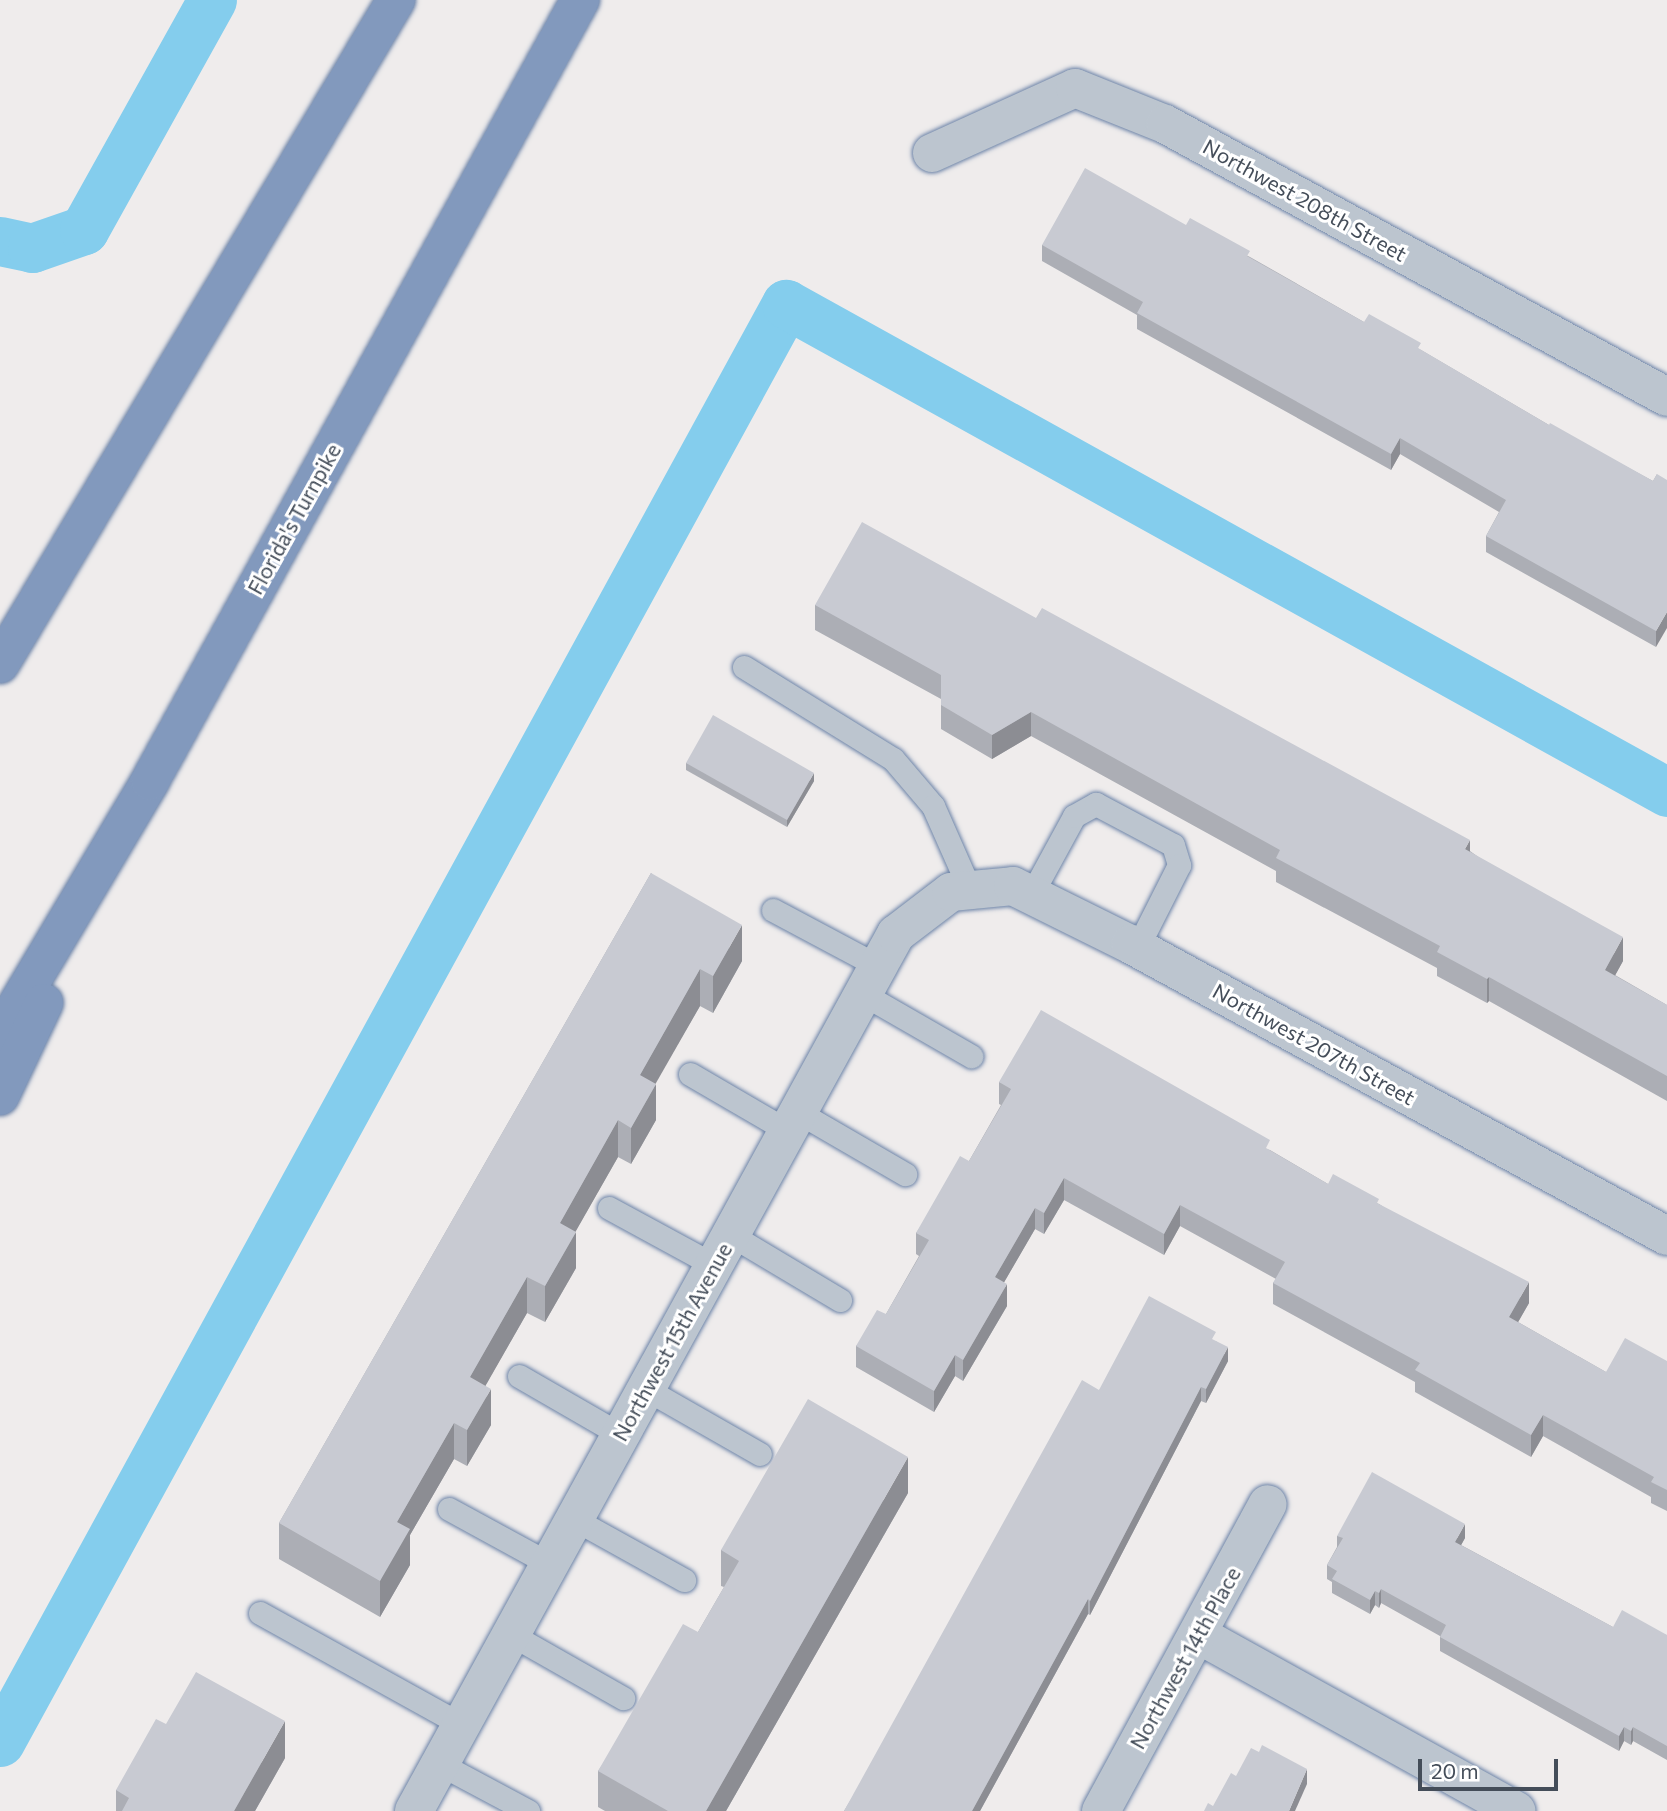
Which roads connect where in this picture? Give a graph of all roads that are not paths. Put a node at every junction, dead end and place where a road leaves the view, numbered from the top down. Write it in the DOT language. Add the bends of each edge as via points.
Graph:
graph roads {
  1 [pos="396,0"];
  2 [pos="580,0"];
  3 [pos="932,153"];
  4 [pos="1667,397"];
  5 [pos="0,664"];
  6 [pos="744,667"];
  7 [pos="150,781"];
  8 [pos="960,891"];
  9 [pos="1031,895"];
  10 [pos="773,910"];
  11 [pos="1137,948"];
  12 [pos="871,980"];
  13 [pos="0,1034"];
  14 [pos="971,1056"];
  15 [pos="691,1074"];
  16 [pos="0,1096"];
  17 [pos="793,1122"];
  18 [pos="905,1174"];
  19 [pos="609,1208"];
  20 [pos="1667,1236"];
  21 [pos="722,1250"];
  22 [pos="840,1300"];
  23 [pos="519,1376"];
  24 [pos="646,1389"];
  25 [pos="621,1435"];
  26 [pos="760,1454"];
  27 [pos="1268,1504"];
  28 [pos="449,1509"];
  29 [pos="574,1519"];
  30 [pos="550,1564"];
  31 [pos="684,1580"];
  32 [pos="260,1613"];
  33 [pos="512,1635"];
  34 [pos="1199,1635"];
  35 [pos="623,1698"];
  36 [pos="462,1726"];
  37 [pos="440,1764"];
  38 [pos="414,1811"];
  39 [pos="528,1811"];
  40 [pos="1101,1811"];
  41 [pos="1517,1811"];
  1 -- 5 [label="highway"];
  2 -- 7 [label="highway, Florida's Turnpike"];
  3 -- 4 [label="street, Northwest 208th Street" via="1075,88 1165,124"];
  6 -- 8 [label="lane" via="893,759 933,806"];
  7 -- 13 [label="highway, Florida's Turnpike"];
  7 -- 16 [label="highway"];
  8 -- 9 [label="street, Northwest 207th Street" via="1013,886"];
  8 -- 12 [label="street, Northwest 15th Avenue" via="896,934"];
  9 -- 11 [label="street, Northwest 207th Street"];
  9 -- 11 [label="lane" via="1074,816 1096,804 1172,845 1178,865"];
  10 -- 12 [label="lane"];
  11 -- 20 [label="street, Northwest 207th Street"];
  12 -- 14 [label="lane"];
  12 -- 17 [label="street, Northwest 15th Avenue"];
  15 -- 17 [label="lane"];
  17 -- 18 [label="lane"];
  17 -- 21 [label="street, Northwest 15th Avenue"];
  19 -- 21 [label="lane"];
  21 -- 22 [label="lane"];
  21 -- 24 [label="street, Northwest 15th Avenue"];
  23 -- 25 [label="lane"];
  24 -- 25 [label="street, Northwest 15th Avenue"];
  24 -- 26 [label="lane"];
  25 -- 29 [label="street, Northwest 15th Avenue"];
  27 -- 34 [label="street, Northwest 14th Place"];
  28 -- 30 [label="lane"];
  29 -- 30 [label="street, Northwest 15th Avenue"];
  29 -- 31 [label="lane"];
  30 -- 33 [label="street, Northwest 15th Avenue"];
  32 -- 36 [label="lane"];
  33 -- 35 [label="lane"];
  33 -- 36 [label="street, Northwest 15th Avenue"];
  34 -- 40 [label="street, Northwest 14th Place"];
  34 -- 41 [label="street"];
  36 -- 37 [label="street, Northwest 15th Avenue"];
  37 -- 38 [label="street, Northwest 15th Avenue"];
  37 -- 39 [label="lane"];
}
